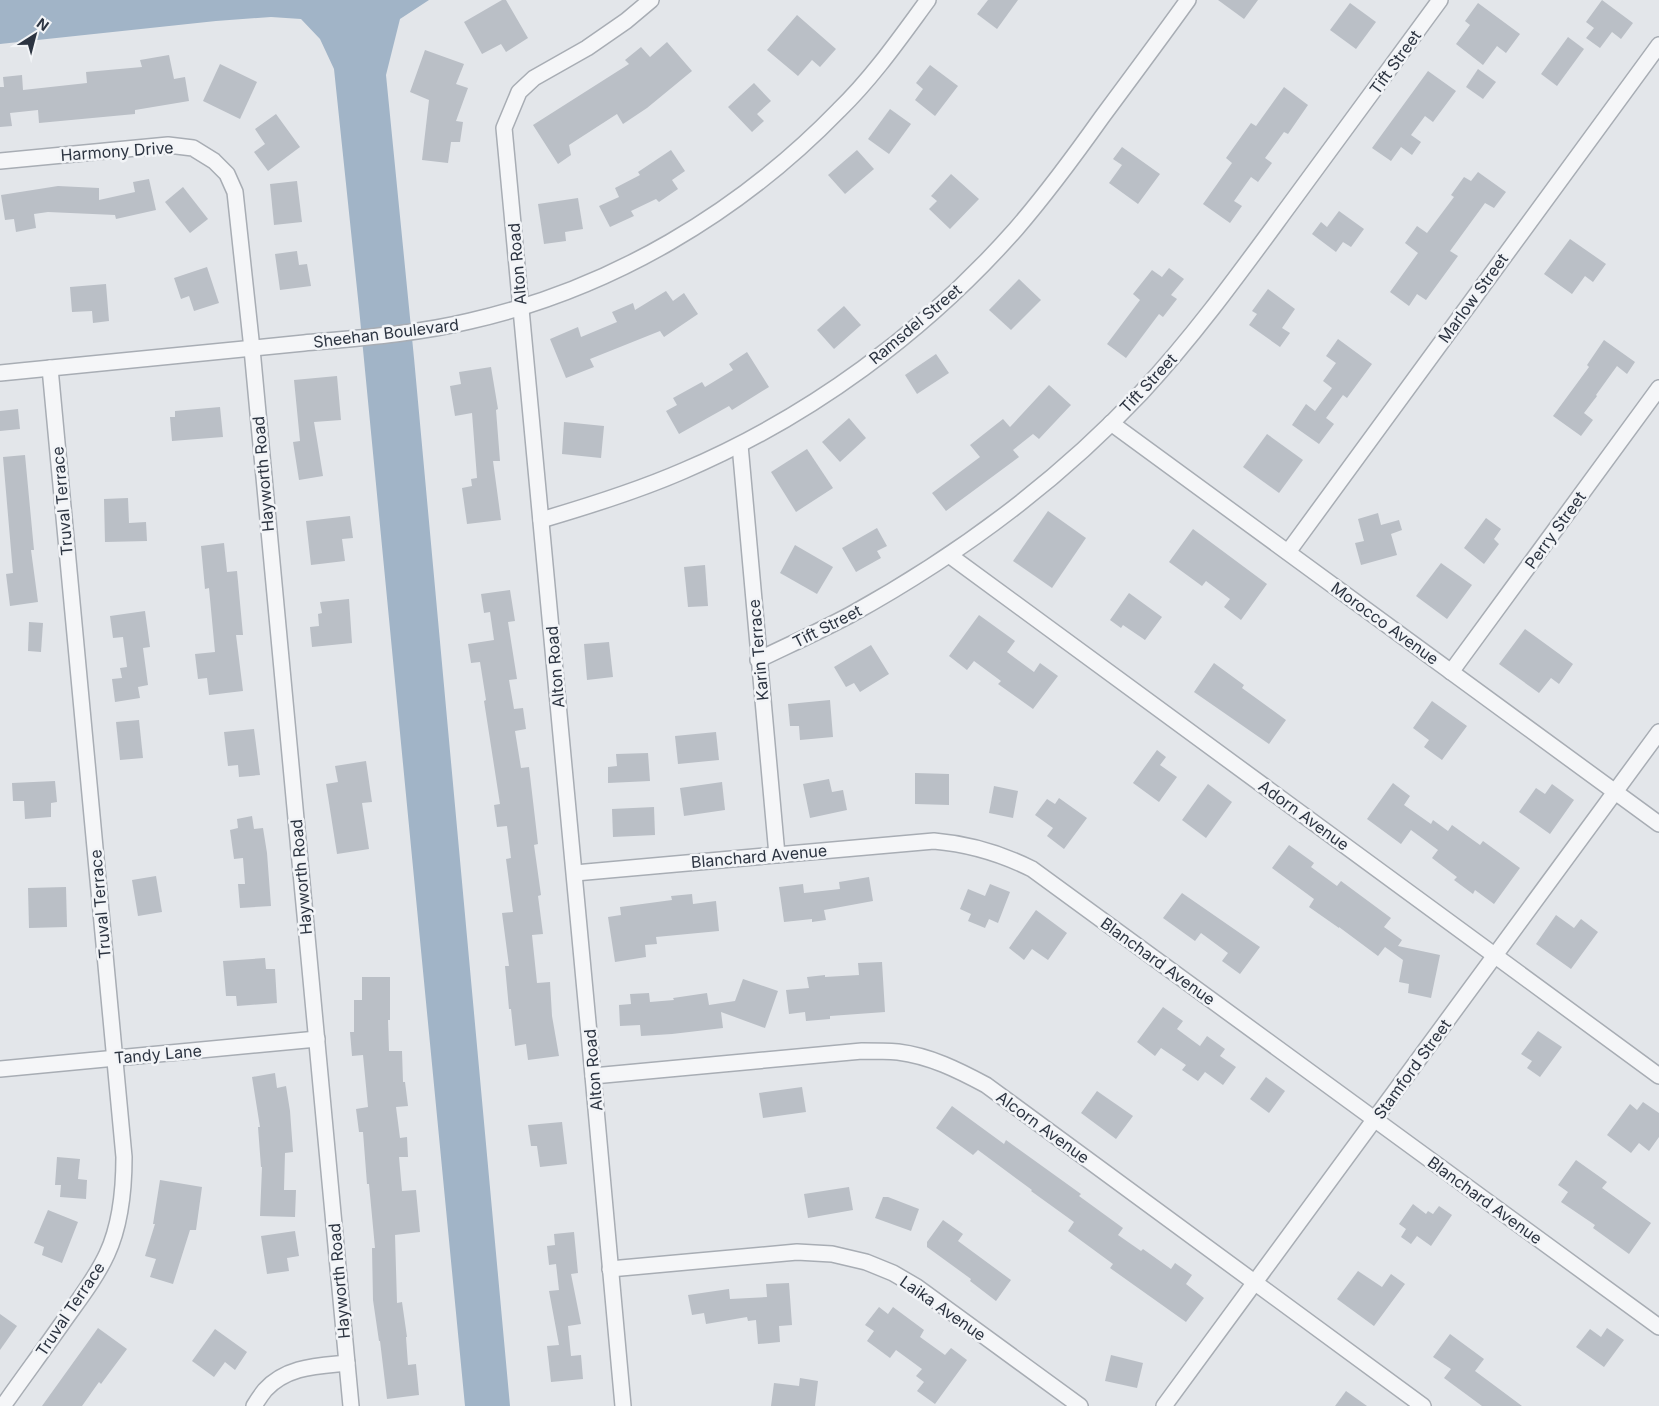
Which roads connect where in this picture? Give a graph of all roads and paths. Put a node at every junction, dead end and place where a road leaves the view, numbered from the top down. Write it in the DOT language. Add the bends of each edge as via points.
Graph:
graph roads {
  1 [pos="651,0"];
  2 [pos="928,0"];
  3 [pos="1188,0"];
  4 [pos="1440,0"];
  5 [pos="1659,45"];
  6 [pos="0,161"];
  7 [pos="522,307"];
  8 [pos="252,349"];
  9 [pos="50,368"];
  10 [pos="0,373"];
  11 [pos="1659,388"];
  12 [pos="1111,422"];
  13 [pos="740,445"];
  14 [pos="541,520"];
  15 [pos="1288,552"];
  16 [pos="949,555"];
  17 [pos="758,660"];
  18 [pos="1451,672"];
  19 [pos="1659,732"];
  20 [pos="1615,792"];
  21 [pos="1659,824"];
  22 [pos="777,855"];
  23 [pos="574,874"];
  24 [pos="1495,955"];
  25 [pos="317,1039"];
  26 [pos="115,1058"];
  27 [pos="0,1069"];
  28 [pos="594,1076"];
  29 [pos="1659,1076"];
  30 [pos="1375,1119"];
  31 [pos="610,1269"];
  32 [pos="1255,1283"];
  33 [pos="1659,1327"];
  34 [pos="347,1363"];
  35 [pos="3,1406"];
  36 [pos="254,1406"];
  37 [pos="351,1406"];
  38 [pos="623,1406"];
  39 [pos="1080,1406"];
  40 [pos="1164,1406"];
  41 [pos="1423,1406"];
  1 -- 7 [label="street, Alton Road" via="626,21 534,78 519,92 504,128"];
  2 -- 7 [label="street, Sheehan Boulevard" via="876,70 841,109 764,179 678,238 631,263"];
  3 -- 13 [label="street, Ramsdel Street" via="1048,190 982,266 881,355 813,403"];
  4 -- 12 [label="street, Tift Street" via="1219,301 1167,364"];
  5 -- 15 [label="street, Marlow Street"];
  6 -- 8 [label="street, Harmony Drive" via="168,145 193,148 214,161 227,174 235,192"];
  7 -- 8 [label="street, Sheehan Boulevard" via="415,332"];
  7 -- 14 [label="street, Alton Road"];
  8 -- 9 [label="street, Sheehan Boulevard"];
  8 -- 25 [label="street, Hayworth Road"];
  9 -- 10 [label="street, Sheehan Boulevard"];
  9 -- 26 [label="street, Truval Terrace"];
  11 -- 18 [label="street, Perry Street"];
  12 -- 15 [label="street, Morocco Avenue"];
  12 -- 16 [label="street, Tift Street" via="1030,494"];
  13 -- 14 [label="street, Ramsdel Street" via="637,490"];
  13 -- 17 [label="street, Karin Terrace"];
  14 -- 23 [label="street, Alton Road"];
  15 -- 18 [label="street, Morocco Avenue"];
  16 -- 17 [label="street, Tift Street" via="850,615"];
  16 -- 24 [label="street, Adorn Avenue"];
  17 -- 22 [label="street, Karin Terrace"];
  18 -- 20 [label="street, Morocco Avenue"];
  19 -- 20 [label="street, Stamford Street"];
  20 -- 21 [label="street, Morocco Avenue"];
  20 -- 24 [label="street, Stamford Street"];
  22 -- 23 [label="street, Blanchard Avenue"];
  22 -- 30 [label="street, Blanchard Avenue" via="934,841 976,846 1013,859 1032,868"];
  23 -- 28 [label="street, Alton Road"];
  24 -- 29 [label="street, Adorn Avenue"];
  24 -- 30 [label="street, Stamford Street"];
  25 -- 26 [label="street, Tandy Lane"];
  25 -- 34 [label="street, Hayworth Road"];
  26 -- 27 [label="street, Tandy Lane"];
  26 -- 35 [label="street, Truval Terrace" via="124,1178 115,1234 88,1288"];
  28 -- 31 [label="street, Alton Road"];
  28 -- 32 [label="street, Alcorn Avenue" via="862,1051 897,1052 932,1060 986,1086"];
  30 -- 32 [label="street, Stamford Street"];
  30 -- 33 [label="street, Blanchard Avenue"];
  31 -- 38 [label="street, Alton Road"];
  31 -- 39 [label="street, Laika Avenue" via="797,1252 832,1254 866,1262 917,1287"];
  32 -- 40 [label="street, Stamford Street"];
  32 -- 41 [label="street, Alcorn Avenue"];
  34 -- 36 [label="street" via="297,1369 273,1383"];
  34 -- 37 [label="street, Hayworth Road"];
}
